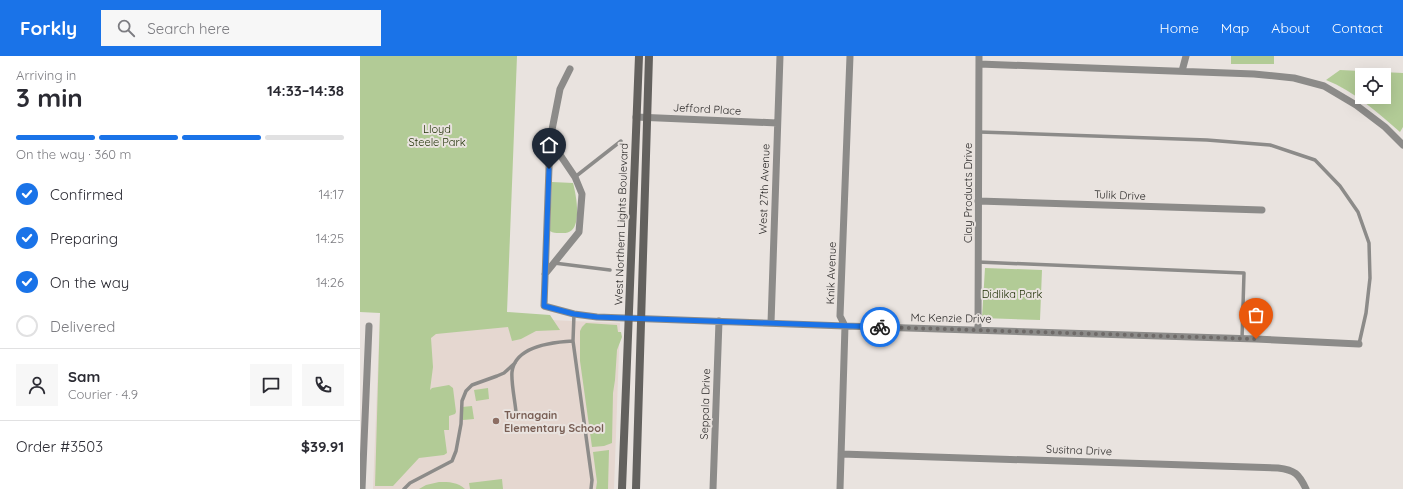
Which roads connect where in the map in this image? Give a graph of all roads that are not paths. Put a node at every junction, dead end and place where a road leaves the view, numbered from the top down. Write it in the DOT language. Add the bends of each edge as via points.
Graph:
graph roads {
  1 [pos="638,56"];
  2 [pos="649,56"];
  3 [pos="780,56"];
  4 [pos="850,56"];
  5 [pos="979,56"];
  6 [pos="1186,56"];
  7 [pos="979,64"];
  8 [pos="570,69"];
  9 [pos="1182,71"];
  10 [pos="636,117"];
  11 [pos="647,117"];
  12 [pos="777,123"];
  13 [pos="979,132"];
  14 [pos="550,140"];
  15 [pos="621,141"];
  16 [pos="1403,145"];
  17 [pos="575,177"];
  18 [pos="978,201"];
  19 [pos="1262,210"];
  20 [pos="978,262"];
  21 [pos="554,263"];
  22 [pos="610,270"];
  23 [pos="545,274"];
  24 [pos="574,314"];
  25 [pos="629,318"];
  26 [pos="641,318"];
  27 [pos="719,321"];
  28 [pos="771,323"];
  29 [pos="369,326"];
  30 [pos="845,326"];
  31 [pos="978,330"];
  32 [pos="1242,339"];
  33 [pos="573,341"];
  34 [pos="1359,344"];
  35 [pos="515,363"];
  36 [pos="516,412"];
  37 [pos="841,454"];
  38 [pos="362,489"];
  39 [pos="404,489"];
  40 [pos="591,489"];
  41 [pos="622,489"];
  42 [pos="636,489"];
  43 [pos="713,489"];
  44 [pos="840,489"];
  45 [pos="1306,489"];
  1 -- 10 [label="street, West Northern Lights Boulevard"];
  2 -- 11 [label="street, West Northern Lights Boulevard"];
  3 -- 12 [label="street, West 27th Avenue"];
  4 -- 30 [label="street, Knik Avenue" via="840,316"];
  5 -- 7 [label="street, Clay Products Drive"];
  6 -- 9 [label="street"];
  7 -- 9 [label="street"];
  7 -- 13 [label="street, Clay Products Drive"];
  8 -- 14 [label="street" via="560,89"];
  9 -- 16 [label="street" via="1294,78 1324,86 1385,127"];
  10 -- 11 [label="street, Jefford Place"];
  10 -- 25 [label="street, West Northern Lights Boulevard"];
  11 -- 12 [label="street, Jefford Place"];
  11 -- 26 [label="street, West Northern Lights Boulevard"];
  12 -- 28 [label="street, West 27th Avenue"];
  13 -- 18 [label="street, Clay Products Drive"];
  13 -- 34 [label="lane" via="1207,140 1270,145 1315,160 1340,186 1358,212 1369,244 1370,278"];
  14 -- 17 [label="street"];
  14 -- 23 [label="street"];
  15 -- 17 [label="lane"];
  17 -- 21 [label="street" via="582,194 579,232"];
  18 -- 19 [label="street, Tulik Drive"];
  18 -- 20 [label="street, Clay Products Drive"];
  20 -- 31 [label="street, Clay Products Drive"];
  20 -- 32 [label="lane" via="1244,273"];
  21 -- 22 [label="lane"];
  21 -- 23 [label="street"];
  23 -- 24 [label="street, Mc Kenzie Drive" via="544,306"];
  24 -- 25 [label="street, Mc Kenzie Drive"];
  24 -- 33 [label="lane"];
  25 -- 26 [label="street, Mc Kenzie Drive"];
  25 -- 41 [label="street, West Northern Lights Boulevard"];
  26 -- 27 [label="street, Mc Kenzie Drive"];
  26 -- 42 [label="street, West Northern Lights Boulevard"];
  27 -- 28 [label="street, Mc Kenzie Drive"];
  27 -- 43 [label="street, Seppala Drive"];
  28 -- 30 [label="street, Mc Kenzie Drive"];
  29 -- 38 [label="street"];
  30 -- 31 [label="street, Mc Kenzie Drive"];
  30 -- 37 [label="street, Knik Avenue"];
  31 -- 32 [label="street, Mc Kenzie Drive"];
  32 -- 34 [label="street, Mc Kenzie Drive"];
  33 -- 35 [label="lane" via="540,345"];
  33 -- 40 [label="lane" via="592,480"];
  35 -- 36 [label="lane" via="512,373"];
  35 -- 39 [label="lane" via="497,376 472,385 466,391 452,461 410,483"];
  37 -- 44 [label="street, Knik Avenue"];
  37 -- 45 [label="street, Susitna Drive" via="1278,468 1293,471"];
}
